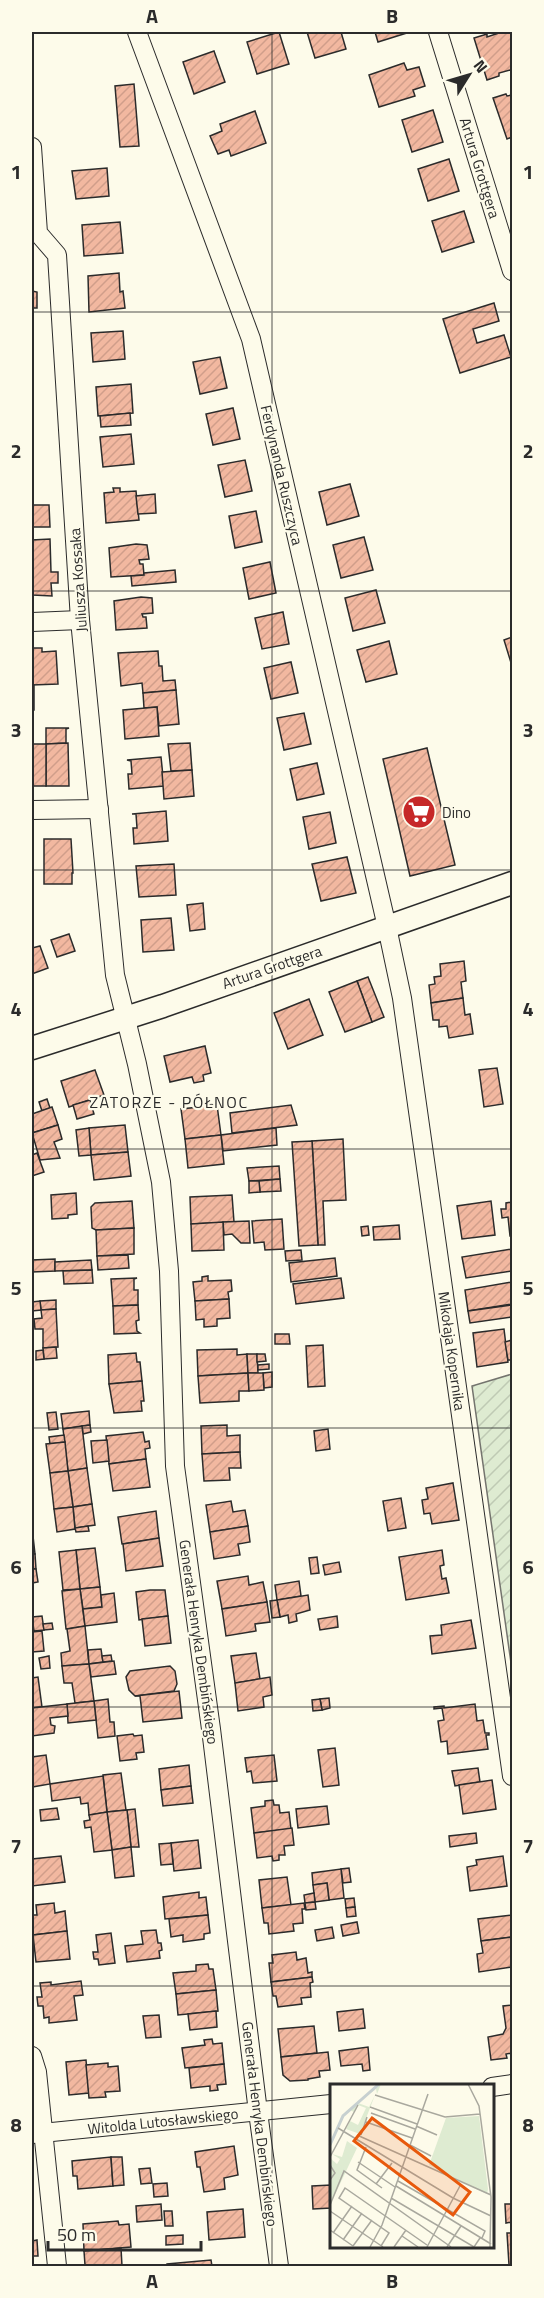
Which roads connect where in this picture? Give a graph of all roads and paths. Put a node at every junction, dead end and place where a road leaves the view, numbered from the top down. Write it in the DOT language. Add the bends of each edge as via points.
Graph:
graph roads {
  1 [pos="438,32"];
  2 [pos="141,33"];
  3 [pos="32,147"];
  4 [pos="35,234"];
  5 [pos="513,271"];
  6 [pos="80,621"];
  7 [pos="32,622"];
  8 [pos="99,809"];
  9 [pos="32,810"];
  10 [pos="513,884"];
  11 [pos="387,927"];
  12 [pos="124,1018"];
  13 [pos="32,1048"];
  14 [pos="513,1776"];
  15 [pos="32,2056"];
  16 [pos="513,2084"];
  17 [pos="493,2086"];
  18 [pos="330,2104"];
  19 [pos="258,2112"];
  20 [pos="37,2133"];
  21 [pos="57,2266"];
  22 [pos="279,2266"];
  1 -- 5 [label="street, Artura Grottgera"];
  2 -- 11 [label="street, Ferdynanda Ruszczyca" via="250,339"];
  3 -- 4 [label="street, Juliusza Kossaka"];
  4 -- 6 [label="street, Juliusza Kossaka" via="57,255"];
  6 -- 7 [label="street"];
  6 -- 8 [label="street, Juliusza Kossaka"];
  8 -- 9 [label="street"];
  8 -- 12 [label="street, Juliusza Kossaka" via="115,975"];
  10 -- 11 [label="street, Artura Grottgera"];
  11 -- 12 [label="street, Artura Grottgera"];
  11 -- 14 [label="street, Mikołaja Kopernika" via="402,998"];
  12 -- 13 [label="street, Artura Grottgera"];
  12 -- 19 [label="street, Generała Henryka Dembińskiego" via="161,1182 169,1270 175,1466"];
  15 -- 20 [label="street" via="37,2072"];
  16 -- 17 [label="street"];
  18 -- 19 [label="street, Witolda Lutosławskiego"];
  19 -- 20 [label="street, Witolda Lutosławskiego"];
  19 -- 22 [label="street, Generała Henryka Dembińskiego"];
  20 -- 21 [label="street"];
}
